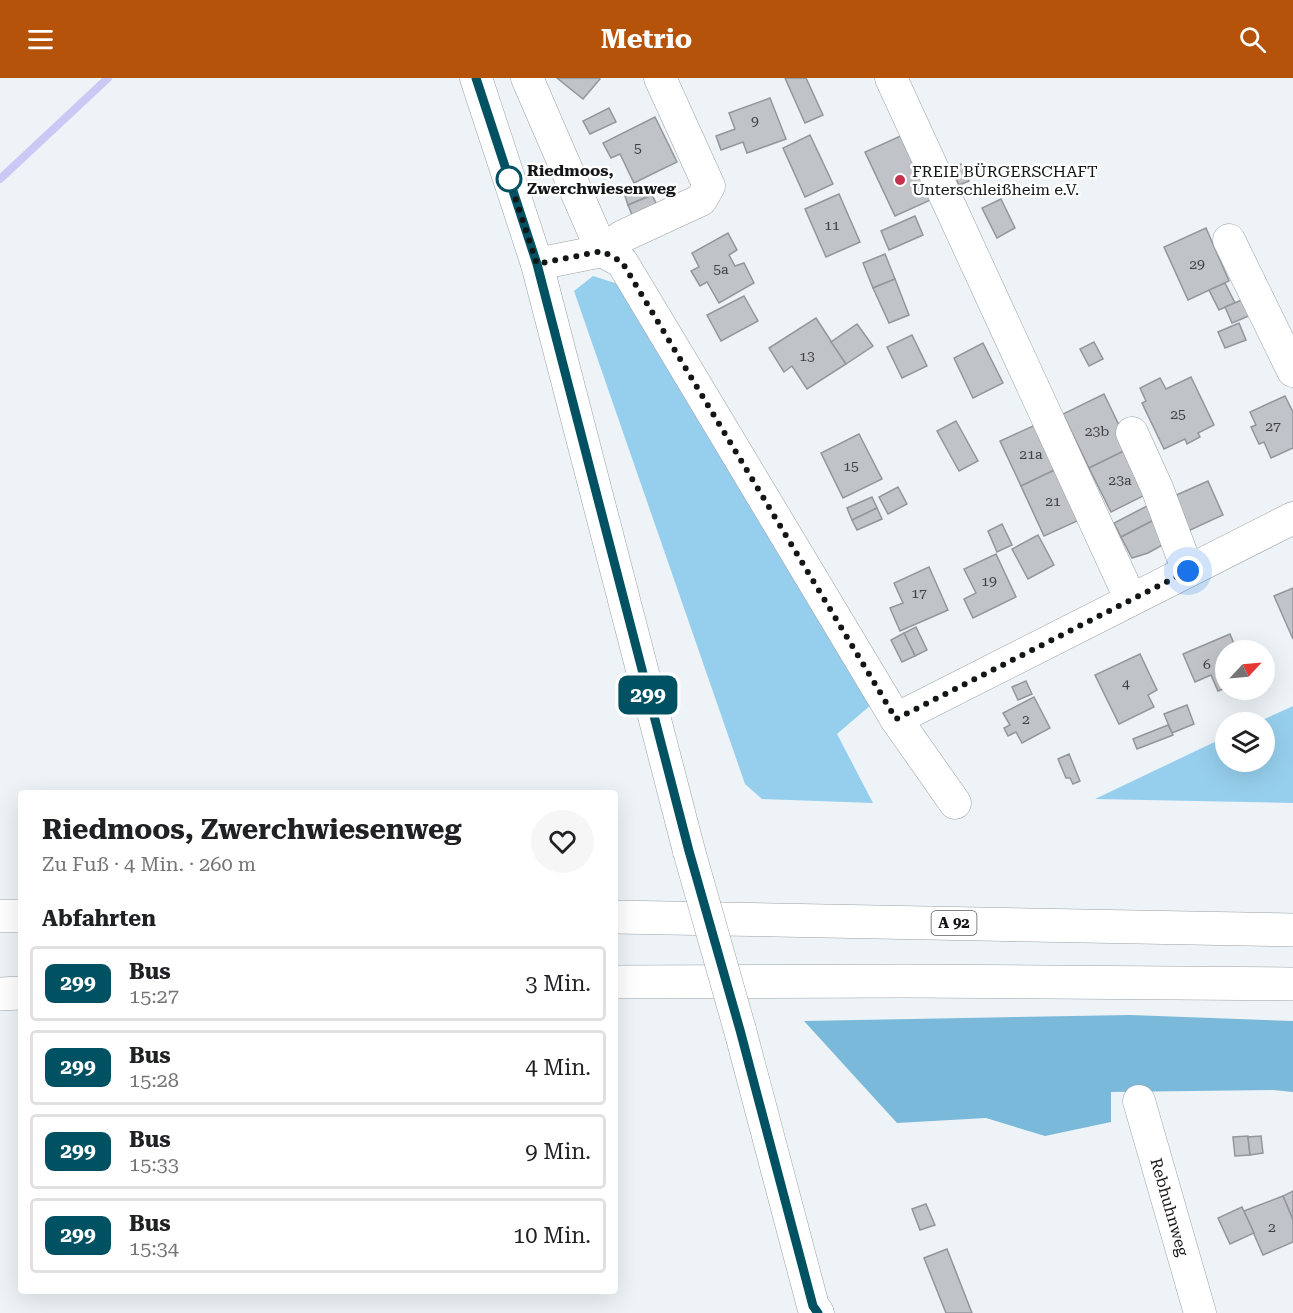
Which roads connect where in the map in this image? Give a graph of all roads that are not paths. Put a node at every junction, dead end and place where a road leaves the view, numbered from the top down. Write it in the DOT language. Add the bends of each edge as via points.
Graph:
graph roads {
  1 [pos="477,78"];
  2 [pos="527,78"];
  3 [pos="660,78"];
  4 [pos="891,78"];
  5 [pos="1229,240"];
  6 [pos="602,251"];
  7 [pos="537,264"];
  8 [pos="1293,371"];
  9 [pos="1131,433"];
  10 [pos="1293,518"];
  11 [pos="1188,571"];
  12 [pos="1131,600"];
  13 [pos="896,719"];
  14 [pos="955,803"];
  15 [pos="0,916"];
  16 [pos="18,916"];
  17 [pos="618,917"];
  18 [pos="1293,930"];
  19 [pos="618,982"];
  20 [pos="1293,984"];
  21 [pos="18,993"];
  22 [pos="0,994"];
  23 [pos="1139,1101"];
  24 [pos="818,1313"];
  25 [pos="1200,1313"];
  1 -- 7 [label="street"];
  2 -- 6 [label="street"];
  3 -- 6 [label="street" via="709,186 701,200 623,236"];
  4 -- 12 [label="street"];
  5 -- 8 [label="street"];
  6 -- 7 [label="street"];
  6 -- 13 [label="street" via="622,262"];
  7 -- 24 [label="street, bridge" via="689,851"];
  9 -- 11 [label="street" via="1157,488"];
  10 -- 11 [label="street"];
  11 -- 12 [label="street"];
  12 -- 13 [label="street"];
  13 -- 14 [label="street"];
  15 -- 16 [label="highway"];
  17 -- 18 [label="highway, A 92"];
  19 -- 20 [label="highway"];
  21 -- 22 [label="highway"];
  23 -- 25 [label="street, Rebhuhnweg"];
}
